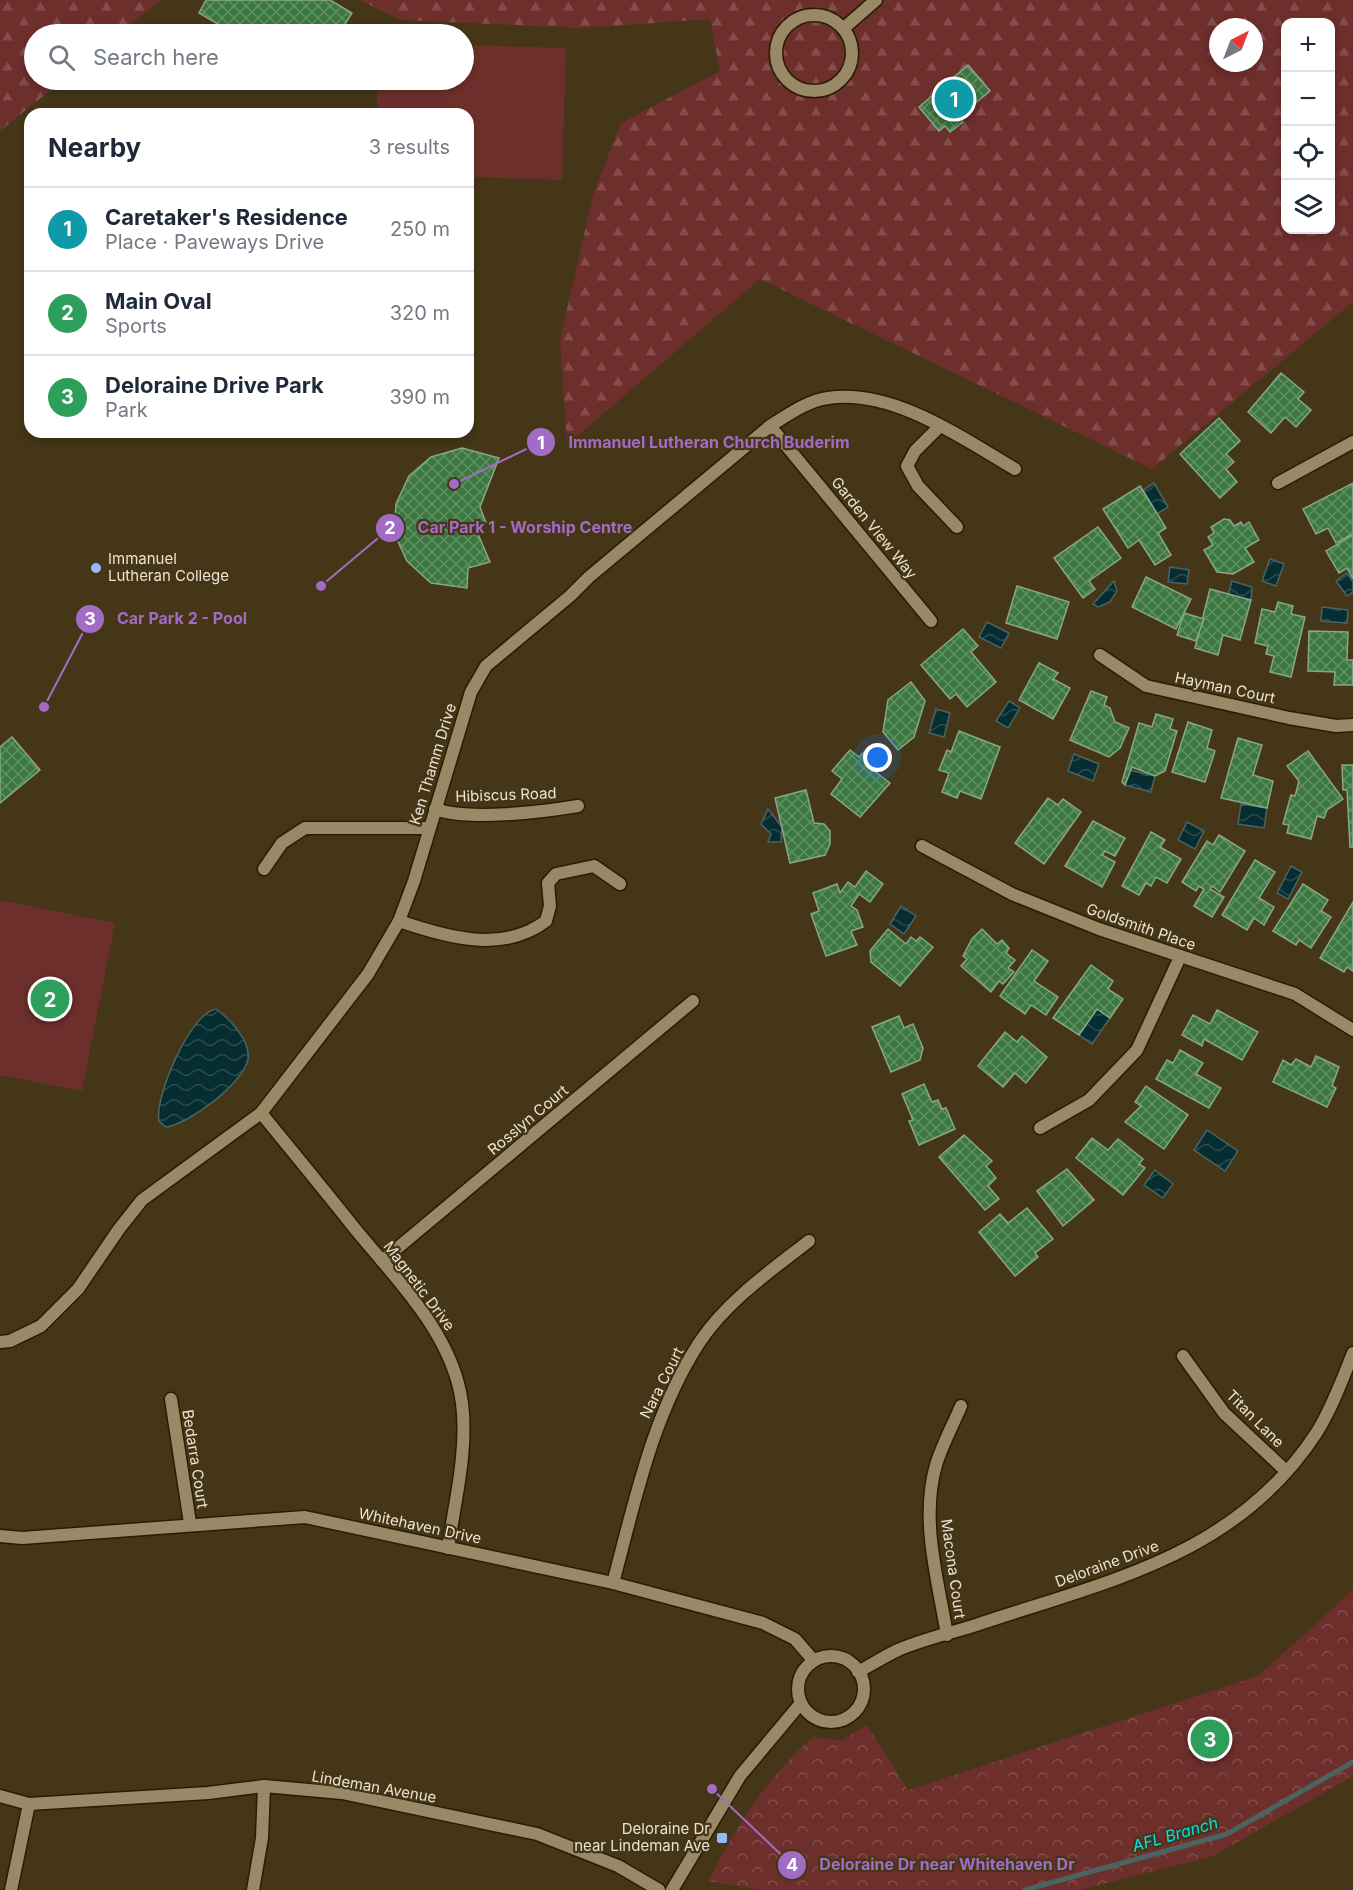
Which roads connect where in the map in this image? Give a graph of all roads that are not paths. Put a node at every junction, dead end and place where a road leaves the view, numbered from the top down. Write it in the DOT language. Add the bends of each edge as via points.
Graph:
graph roads {
  1 [pos="876,0"];
  2 [pos="844,28"];
  3 [pos="770,426"];
  4 [pos="940,426"];
  5 [pos="1353,442"];
  6 [pos="1015,469"];
  7 [pos="1278,483"];
  8 [pos="957,527"];
  9 [pos="931,621"];
  10 [pos="1100,655"];
  11 [pos="1353,725"];
  12 [pos="578,806"];
  13 [pos="435,809"];
  14 [pos="429,828"];
  15 [pos="922,846"];
  16 [pos="264,869"];
  17 [pos="620,884"];
  18 [pos="399,921"];
  19 [pos="1180,957"];
  20 [pos="693,1001"];
  21 [pos="1353,1030"];
  22 [pos="261,1113"];
  23 [pos="1040,1128"];
  24 [pos="808,1240"];
  25 [pos="382,1261"];
  26 [pos="0,1342"];
  27 [pos="1353,1353"];
  28 [pos="1183,1356"];
  29 [pos="171,1399"];
  30 [pos="961,1406"];
  31 [pos="1286,1472"];
  32 [pos="190,1523"];
  33 [pos="0,1536"];
  34 [pos="448,1548"];
  35 [pos="613,1583"];
  36 [pos="947,1635"];
  37 [pos="814,1661"];
  38 [pos="858,1672"];
  39 [pos="801,1703"];
  40 [pos="264,1786"];
  41 [pos="0,1796"];
  42 [pos="28,1804"];
  43 [pos="11,1890"];
  44 [pos="254,1890"];
  45 [pos="659,1890"];
  46 [pos="672,1890"];
  1 -- 2 [label="street"];
  2 -- 2 [label="street" via="853,53 843,78 821,90 797,87 787,80 777,60 776,47 788,25 810,14 823,15"];
  3 -- 4 [label="street, Ken Thamm Drive" via="803,406 827,398 855,396 891,404"];
  3 -- 9 [label="street, Garden View Way"];
  3 -- 13 [label="street, Ken Thamm Drive" via="486,666 471,692"];
  4 -- 6 [label="street, Ken Thamm Drive"];
  4 -- 8 [label="street" via="915,451 907,466 918,486"];
  5 -- 7 [label="street"];
  10 -- 11 [label="street, Hayman Court" via="1146,686 1289,718"];
  12 -- 13 [label="street, Hibiscus Road" via="516,813"];
  13 -- 14 [label="street, Ken Thamm Drive"];
  14 -- 16 [label="street" via="305,828 282,843"];
  14 -- 18 [label="street, Ken Thamm Drive"];
  15 -- 19 [label="street, Goldsmith Place" via="1012,894"];
  17 -- 18 [label="street" via="594,866 556,874 548,883 550,906 546,921 517,937 453,938"];
  18 -- 22 [label="street, Ken Thamm Drive" via="368,974"];
  19 -- 21 [label="street, Goldsmith Place" via="1295,994"];
  19 -- 23 [label="street" via="1137,1050 1089,1100"];
  20 -- 25 [label="street, Rosslyn Court"];
  22 -- 25 [label="street, Magnetic Drive"];
  22 -- 26 [label="street, Ken Thamm Drive" via="142,1200 78,1289 41,1326"];
  24 -- 35 [label="street, Nara Court" via="746,1291 700,1342 654,1431"];
  25 -- 34 [label="street, Magnetic Drive" via="439,1337 462,1402 463,1452"];
  27 -- 31 [label="street, Deloraine Drive" via="1321,1425"];
  28 -- 31 [label="street, Titan Lane" via="1224,1413"];
  29 -- 32 [label="street, Bedarra Court"];
  30 -- 36 [label="street, Macona Court" via="936,1466 930,1504 932,1544"];
  31 -- 36 [label="street, Deloraine Drive" via="1250,1509 1187,1549 1146,1568"];
  32 -- 33 [label="street, Whitehaven Drive" via="22,1538"];
  32 -- 34 [label="street, Whitehaven Drive" via="305,1517"];
  34 -- 35 [label="street, Whitehaven Drive"];
  35 -- 37 [label="street, Whitehaven Drive" via="763,1623 795,1639"];
  36 -- 38 [label="street, Deloraine Drive" via="898,1650"];
  37 -- 38 [label="street" via="843,1659"];
  37 -- 39 [label="street" via="806,1667 798,1684"];
  38 -- 39 [label="street" via="864,1692 861,1703 847,1718 837,1722 816,1719"];
  39 -- 46 [label="street" via="740,1776"];
  40 -- 42 [label="street, Lindeman Avenue"];
  40 -- 44 [label="street"];
  40 -- 45 [label="street, Lindeman Avenue" via="342,1793 537,1834 618,1866"];
  41 -- 42 [label="street, Lindeman Avenue"];
  42 -- 43 [label="street"];
}
